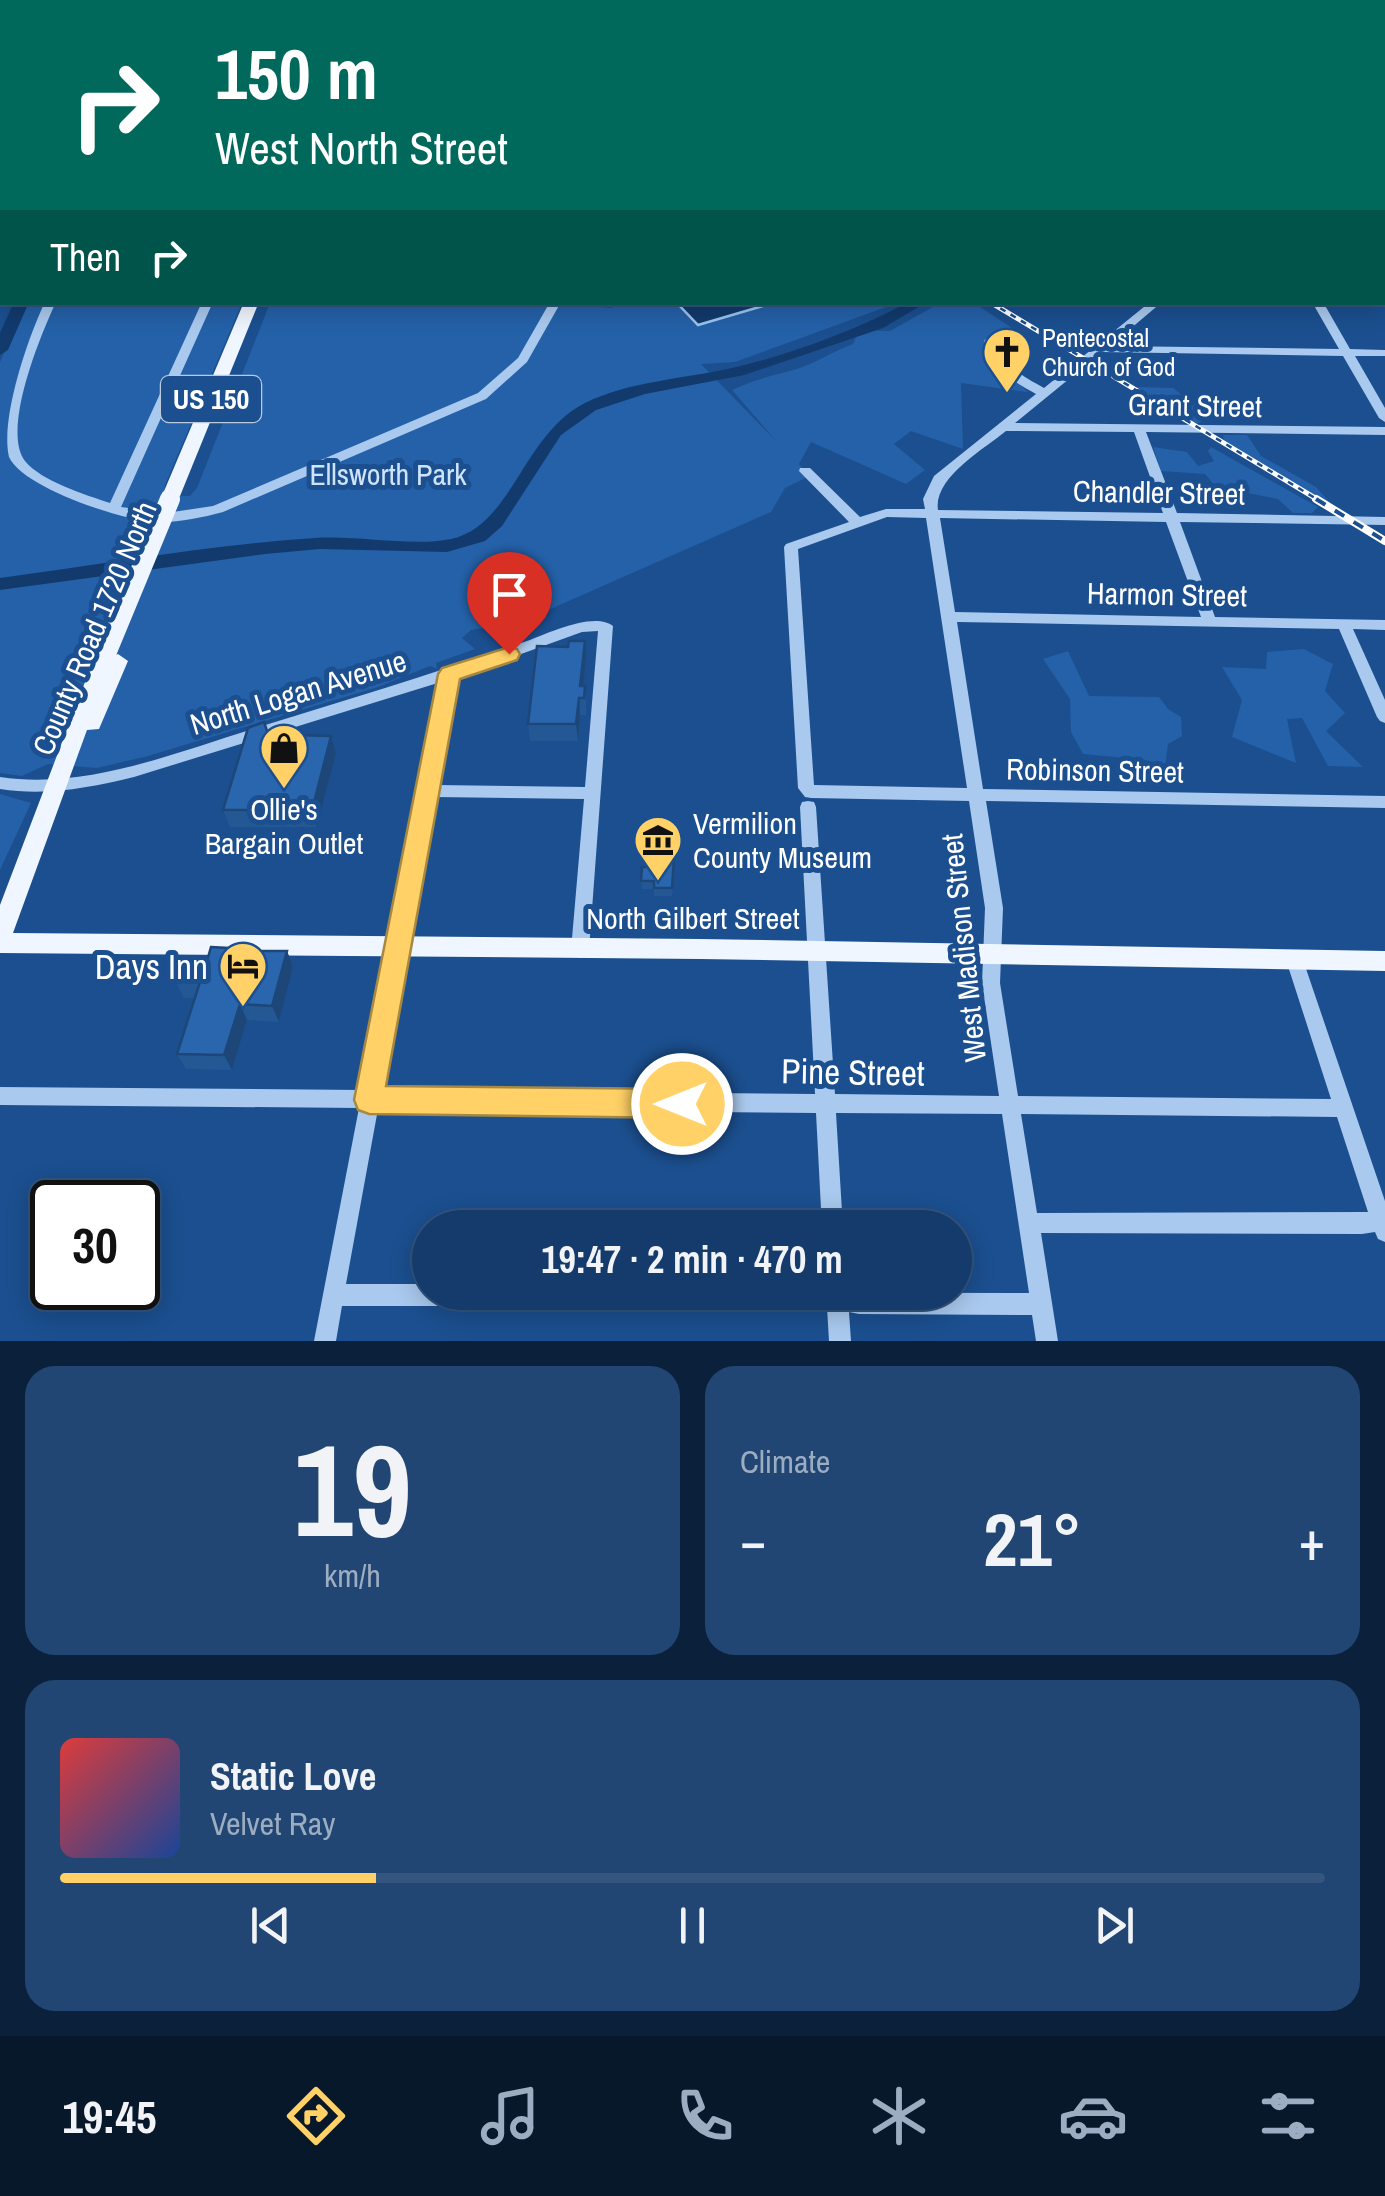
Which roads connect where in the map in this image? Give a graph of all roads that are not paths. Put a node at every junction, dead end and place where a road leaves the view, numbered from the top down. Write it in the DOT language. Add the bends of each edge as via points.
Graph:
graph roads {
  1 [pos="50,305"];
  2 [pos="207,305"];
  3 [pos="251,305"];
  4 [pos="260,305"];
  5 [pos="554,305"];
  6 [pos="1153,305"];
  7 [pos="1319,305"];
  8 [pos="990,341"];
  9 [pos="1100,349"];
  10 [pos="1348,353"];
  11 [pos="1385,354"];
  12 [pos="1044,393"];
  13 [pos="1385,418"];
  14 [pos="1004,427"];
  15 [pos="1139,429"];
  16 [pos="1385,431"];
  17 [pos="805,471"];
  18 [pos="177,496"];
  19 [pos="114,508"];
  20 [pos="932,513"];
  21 [pos="1171,518"];
  22 [pos="1385,520"];
  23 [pos="857,522"];
  24 [pos="948,617"];
  25 [pos="1210,622"];
  26 [pos="1344,624"];
  27 [pos="1385,625"];
  28 [pos="450,674"];
  29 [pos="1385,717"];
  30 [pos="0,782"];
  31 [pos="60,784"];
  32 [pos="428,791"];
  33 [pos="594,793"];
  34 [pos="976,794"];
  35 [pos="807,797"];
  36 [pos="1385,802"];
  37 [pos="27,861"];
  38 [pos="0,888"];
  39 [pos="0,940"];
  40 [pos="397,949"];
  41 [pos="580,950"];
  42 [pos="815,950"];
  43 [pos="994,954"];
  44 [pos="1294,960"];
  45 [pos="1385,962"];
  46 [pos="0,1096"];
  47 [pos="369,1100"];
  48 [pos="825,1104"];
  49 [pos="1011,1106"];
  50 [pos="1344,1108"];
  51 [pos="832,1210"];
  52 [pos="1029,1223"];
  53 [pos="1384,1224"];
  54 [pos="333,1295"];
  55 [pos="412,1295"];
  56 [pos="972,1304"];
  57 [pos="1042,1304"];
  58 [pos="838,1310"];
  59 [pos="324,1341"];
  60 [pos="840,1341"];
  61 [pos="1048,1341"];
  1 -- 19 [label="street" via="10,414 15,457 52,484"];
  2 -- 19 [label="street"];
  3 -- 18 [label="main road, US 150"];
  4 -- 18 [label="main road, US 150"];
  5 -- 19 [label="street" via="523,360 482,396 440,417 194,516 148,517"];
  6 -- 9 [label="street"];
  7 -- 10 [label="street"];
  8 -- 12 [label="street" via="993,358 1007,372"];
  9 -- 10 [label="street"];
  9 -- 12 [label="street"];
  10 -- 11 [label="street"];
  10 -- 13 [label="street"];
  12 -- 14 [label="street"];
  14 -- 15 [label="street, Grant Street"];
  14 -- 20 [label="street, West Madison Street" via="939,479"];
  15 -- 16 [label="street, Grant Street"];
  15 -- 21 [label="street"];
  17 -- 23 [label="street"];
  18 -- 31 [label="main road, County Road 1720 North / US 150, bridge" via="110,661 95,719"];
  20 -- 21 [label="street, Chandler Street"];
  20 -- 23 [label="street" via="886,512"];
  20 -- 24 [label="street, West Madison Street"];
  21 -- 22 [label="street, Chandler Street"];
  21 -- 25 [label="street"];
  23 -- 35 [label="street" via="791,547"];
  24 -- 25 [label="street, Harmon Street"];
  24 -- 34 [label="street, West Madison Street"];
  25 -- 26 [label="street, Harmon Street"];
  26 -- 27 [label="street, Harmon Street"];
  26 -- 29 [label="street"];
  28 -- 31 [label="street, North Logan Avenue" via="146,767"];
  28 -- 32 [label="street"];
  28 -- 33 [label="street, North Logan Avenue" via="581,627 606,626"];
  30 -- 31 [label="street, North Logan Avenue"];
  31 -- 37 [label="main road, County Road 1720 North / US 150"];
  32 -- 33 [label="street"];
  32 -- 40 [label="street"];
  33 -- 41 [label="street"];
  34 -- 35 [label="street, Robinson Street"];
  34 -- 36 [label="street, Robinson Street"];
  34 -- 43 [label="street, West Madison Street" via="994,908"];
  35 -- 42 [label="street"];
  37 -- 38 [label="main road"];
  37 -- 39 [label="main road, County Road 1720 North / US 150"];
  39 -- 40 [label="main road, North Gilbert Street"];
  40 -- 41 [label="main road, North Gilbert Street"];
  40 -- 47 [label="street"];
  41 -- 42 [label="main road, North Gilbert Street"];
  42 -- 43 [label="main road, North Gilbert Street"];
  42 -- 48 [label="street"];
  43 -- 44 [label="main road, North Gilbert Street"];
  43 -- 49 [label="street, West Madison Street" via="991,983"];
  44 -- 45 [label="main road, North Gilbert Street"];
  44 -- 50 [label="street"];
  46 -- 47 [label="street, Pine Street"];
  47 -- 48 [label="street, Pine Street"];
  47 -- 54 [label="street"];
  48 -- 49 [label="street, Pine Street"];
  48 -- 51 [label="street"];
  49 -- 50 [label="street, Pine Street"];
  49 -- 52 [label="street, West Madison Street"];
  50 -- 53 [label="street"];
  52 -- 53 [label="street"];
  52 -- 57 [label="street, West Madison Street"];
  54 -- 55 [label="street"];
  54 -- 59 [label="street"];
  56 -- 57 [label="street"];
  57 -- 61 [label="street, West Madison Street"];
  58 -- 60 [label="street"];
}
